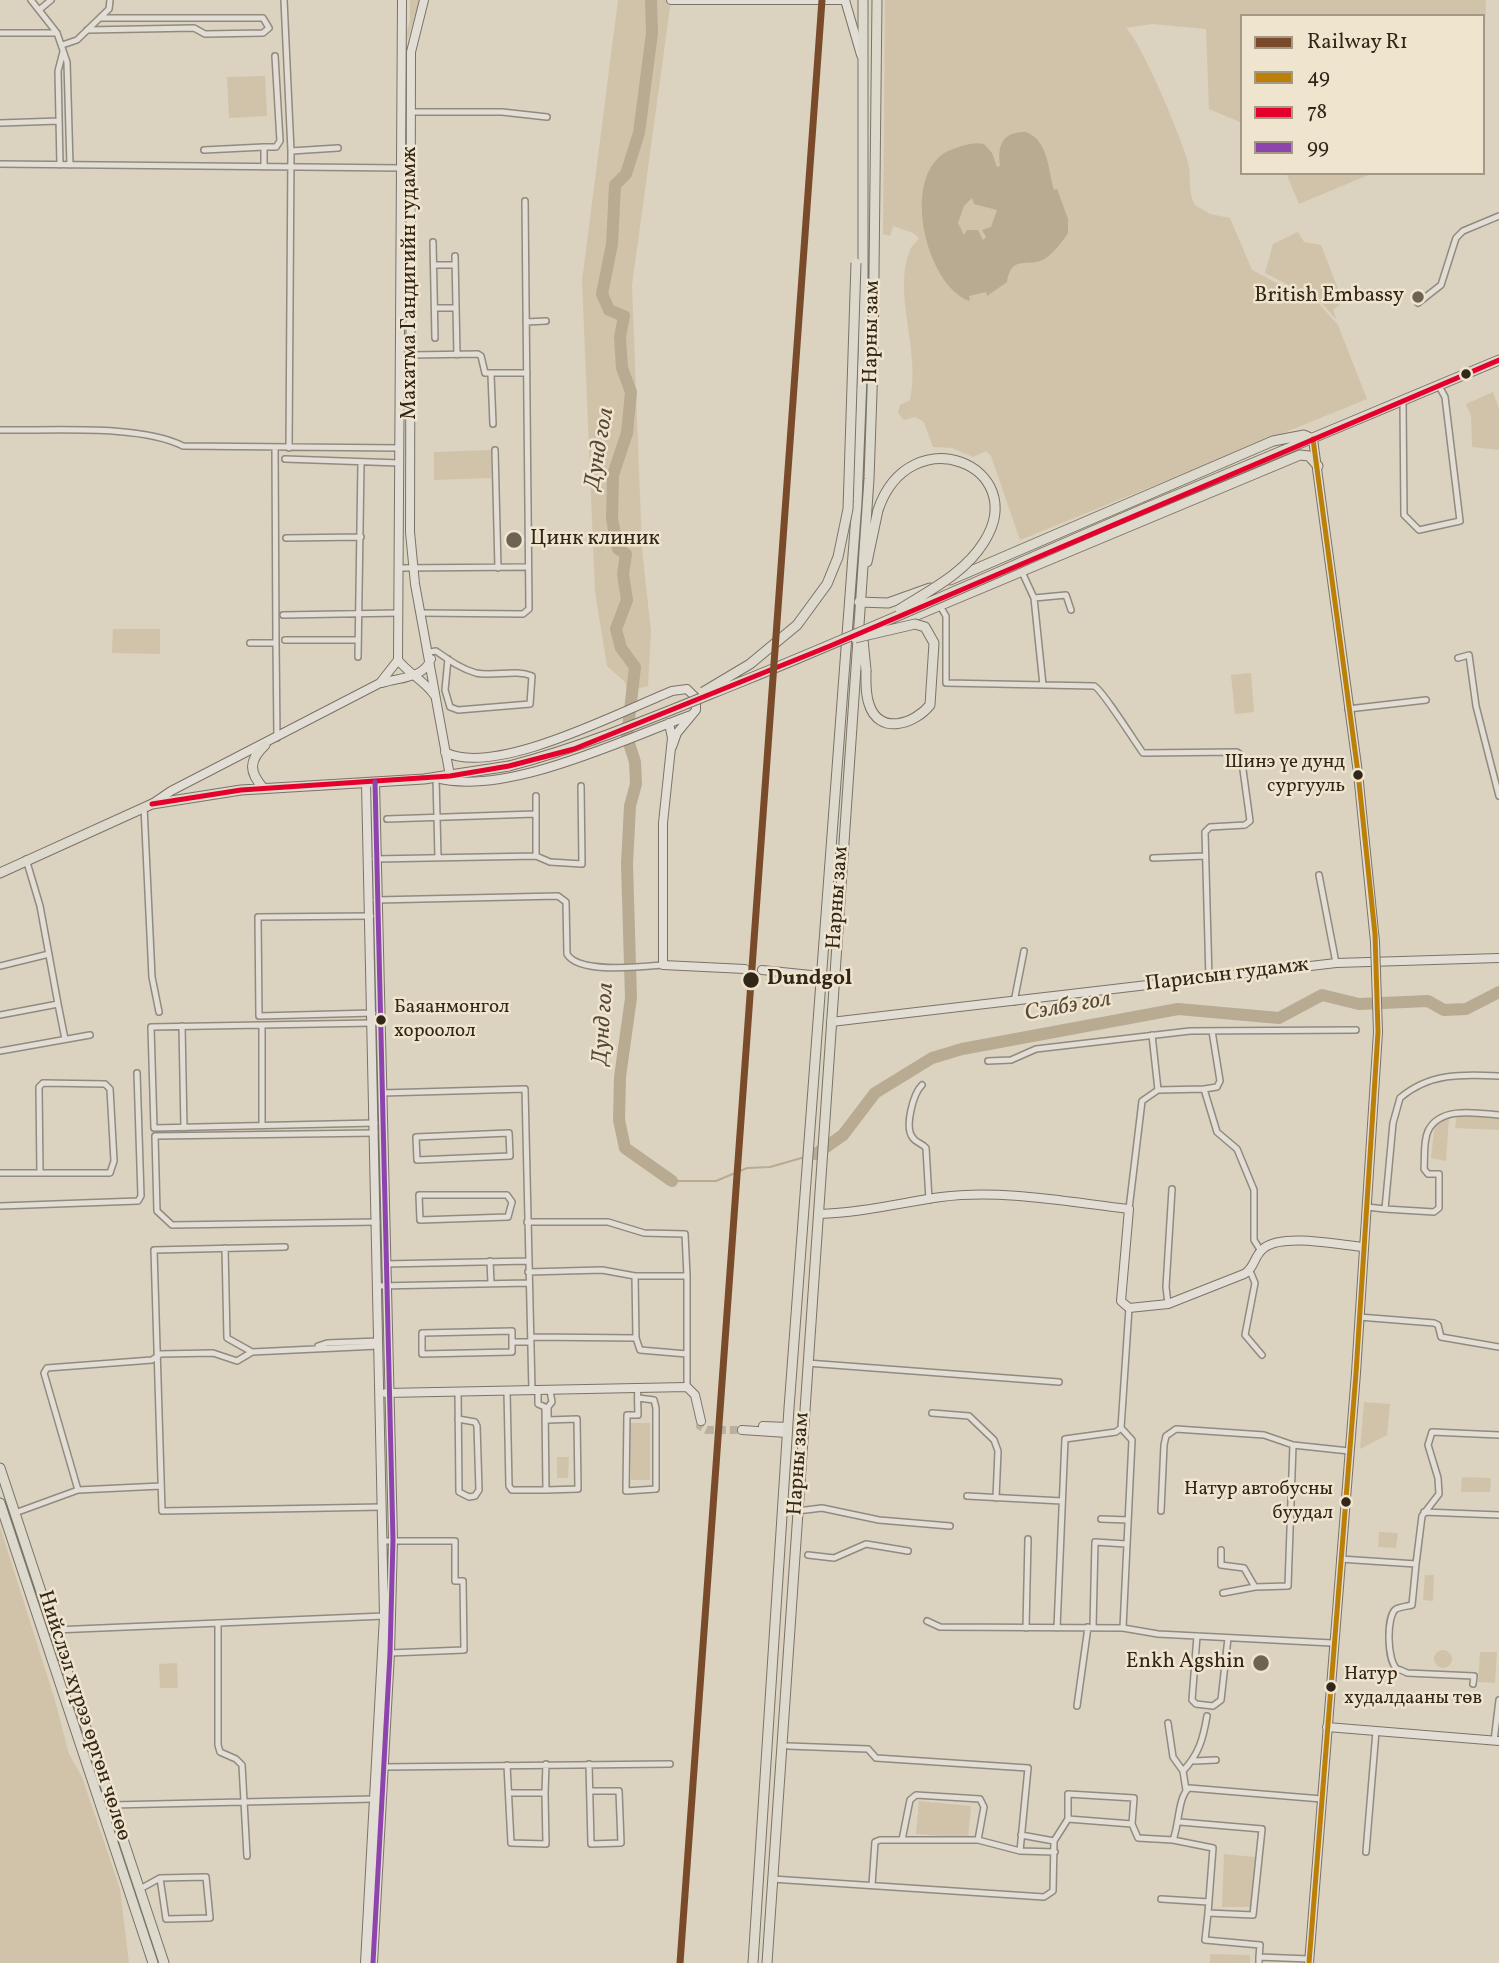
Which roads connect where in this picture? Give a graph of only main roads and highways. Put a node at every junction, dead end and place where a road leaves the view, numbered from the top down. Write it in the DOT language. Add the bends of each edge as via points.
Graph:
graph roads {
  1 [pos="671,0"];
  2 [pos="845,0"];
  3 [pos="863,0"];
  4 [pos="877,0"];
  5 [pos="402,1"];
  6 [pos="425,1"];
  7 [pos="863,21"];
  8 [pos="876,22"];
  9 [pos="862,43"];
  10 [pos="876,46"];
  11 [pos="862,58"];
  12 [pos="861,191"];
  13 [pos="400,331"];
  14 [pos="411,331"];
  15 [pos="1499,360"];
  16 [pos="1313,439"];
  17 [pos="1318,466"];
  18 [pos="969,572"];
  19 [pos="948,581"];
  20 [pos="977,589"];
  21 [pos="860,591"];
  22 [pos="956,599"];
  23 [pos="859,606"];
  24 [pos="876,624"];
  25 [pos="860,640"];
  26 [pos="830,646"];
  27 [pos="431,655"];
  28 [pos="398,660"];
  29 [pos="414,676"];
  30 [pos="380,683"];
  31 [pos="841,691"];
  32 [pos="852,692"];
  33 [pos="436,698"];
  34 [pos="680,707"];
  35 [pos="693,715"];
  36 [pos="666,725"];
  37 [pos="265,745"];
  38 [pos="672,747"];
  39 [pos="445,752"];
  40 [pos="450,776"];
  41 [pos="436,778"];
  42 [pos="370,782"];
  43 [pos="264,789"];
  44 [pos="148,806"];
  45 [pos="842,859"];
  46 [pos="828,860"];
  47 [pos="0,873"];
  48 [pos="827,873"];
  49 [pos="840,875"];
  50 [pos="1499,958"];
  51 [pos="745,969"];
  52 [pos="762,970"];
  53 [pos="821,976"];
  54 [pos="831,1022"];
  55 [pos="378,1093"];
  56 [pos="819,1214"];
  57 [pos="1364,1247"];
  58 [pos="382,1286"];
  59 [pos="807,1366"];
  60 [pos="792,1367"];
  61 [pos="384,1393"];
  62 [pos="701,1421"];
  63 [pos="742,1428"];
  64 [pos="788,1430"];
  65 [pos="0,1468"];
  66 [pos="0,1503"];
  67 [pos="20,1528"];
  68 [pos="9,1531"];
  69 [pos="770,1709"];
  70 [pos="783,1709"];
  71 [pos="1327,1727"];
  72 [pos="1497,1741"];
  73 [pos="379,1767"];
  74 [pos="109,1795"];
  75 [pos="99,1798"];
  76 [pos="1309,1961"];
  77 [pos="153,1963"];
  78 [pos="164,1963"];
  79 [pos="365,1963"];
  80 [pos="373,1963"];
  81 [pos="753,1963"];
  82 [pos="767,1963"];
  1 -- 2 [label="main road"];
  2 -- 11 [label="main road"];
  3 -- 7 [label="main road, Нарны зам"];
  4 -- 8 [label="main road, Нарны зам"];
  5 -- 13 [label="main road, Махатма Гандигийн гудамж"];
  6 -- 14 [label="main road, Махатма Гандигийн гудамж" via="411,45"];
  7 -- 8 [label="main road" via="870,26"];
  7 -- 9 [label="main road, Нарны зам"];
  8 -- 10 [label="main road, Нарны зам"];
  9 -- 10 [label="main road" via="870,39"];
  9 -- 11 [label="main road, Нарны зам"];
  10 -- 21 [label="main road, Нарны зам" via="873,376"];
  11 -- 12 [label="main road, Нарны зам"];
  12 -- 31 [label="main road, Нарны зам" via="861,427"];
  12 -- 34 [label="main road, bridge" via="848,509 838,557 812,607 779,642"];
  13 -- 14 [label="main road"];
  13 -- 28 [label="main road, Махатма Гандигийн гудамж"];
  14 -- 27 [label="main road, Махатма Гандигийн гудамж" via="410,524 413,568"];
  15 -- 16 [label="main road"];
  16 -- 17 [label="main road"];
  16 -- 18 [label="main road" via="1304,435 1273,440"];
  16 -- 24 [label="main road, bridge"];
  17 -- 20 [label="main road" via="1300,455"];
  17 -- 57 [label="main road, bridge" via="1375,942 1378,1032"];
  18 -- 19 [label="main road"];
  18 -- 20 [label="main road" via="968,585"];
  19 -- 22 [label="main road" via="960,588"];
  19 -- 23 [label="main road" via="888,604"];
  20 -- 22 [label="main road"];
  21 -- 23 [label="main road, Нарны зам"];
  21 -- 24 [label="main road, bridge" via="878,510 898,476 935,457 973,467 988,484 994,505 985,541 965,564"];
  22 -- 25 [label="main road"];
  23 -- 25 [label="main road, Нарны зам"];
  24 -- 26 [label="main road, bridge"];
  25 -- 26 [label="main road, bridge" via="866,692 874,712 888,723 911,722 930,705 934,643 930,632 915,624"];
  25 -- 32 [label="main road, Нарны зам"];
  26 -- 34 [label="main road, bridge"];
  27 -- 29 [label="main road" via="428,666"];
  27 -- 33 [label="main road, Махатма Гандигийн гудамж"];
  28 -- 29 [label="main road"];
  28 -- 30 [label="main road"];
  29 -- 30 [label="main road"];
  29 -- 33 [label="main road" via="428,685"];
  30 -- 37 [label="main road"];
  31 -- 32 [label="main road"];
  31 -- 46 [label="main road, Нарны зам"];
  32 -- 45 [label="main road, Нарны зам"];
  33 -- 39 [label="main road, Махатма Гандигийн гудамж"];
  34 -- 40 [label="main road, bridge" via="574,749"];
  35 -- 36 [label="main road"];
  35 -- 38 [label="main road" via="677,733"];
  35 -- 39 [label="main road" via="696,698 687,689 651,699 553,741 465,760"];
  36 -- 38 [label="main road"];
  36 -- 41 [label="main road" via="601,751 504,777 452,782"];
  37 -- 43 [label="main road" via="253,756 251,769"];
  37 -- 44 [label="main road"];
  38 -- 51 [label="main road" via="663,823 659,966"];
  39 -- 40 [label="main road, Махатма Гандигийн гудамж"];
  40 -- 41 [label="main road"];
  41 -- 42 [label="main road"];
  42 -- 43 [label="main road"];
  42 -- 55 [label="main road"];
  42 -- 55 [label="main road"];
  43 -- 44 [label="main road"];
  44 -- 47 [label="main road"];
  45 -- 46 [label="main road" via="834,864"];
  45 -- 49 [label="main road, Нарны зам"];
  46 -- 48 [label="main road, Нарны зам"];
  48 -- 49 [label="main road" via="834,870"];
  48 -- 53 [label="main road, Нарны зам"];
  49 -- 54 [label="main road, Нарны зам"];
  50 -- 54 [label="main road, Парисын гудамж" via="1336,963"];
  52 -- 53 [label="main road"];
  53 -- 60 [label="main road, Нарны зам"];
  54 -- 56 [label="main road, Нарны зам"];
  55 -- 58 [label="main road" via="375,1133"];
  55 -- 58 [label="main road" via="386,1264"];
  56 -- 57 [label="main road" via="940,1197 1027,1196 1129,1209 1121,1301 1129,1308 1168,1304 1250,1271 1270,1244 1301,1241"];
  56 -- 59 [label="main road, Нарны зам"];
  57 -- 71 [label="main road"];
  58 -- 61 [label="main road"];
  58 -- 61 [label="main road" via="379,1344"];
  59 -- 60 [label="main road"];
  59 -- 70 [label="main road, Нарны зам"];
  60 -- 64 [label="main road, Нарны зам"];
  61 -- 62 [label="main road" via="687,1387 695,1395"];
  61 -- 73 [label="main road"];
  61 -- 73 [label="main road" via="393,1540 390,1653"];
  63 -- 64 [label="main road"];
  64 -- 69 [label="main road, Нарны зам"];
  65 -- 67 [label="main road, Нийслэл хүрээ өргөн чөлөө"];
  66 -- 68 [label="main road, Нийслэл хүрээ өргөн чөлөө"];
  67 -- 68 [label="main road"];
  67 -- 74 [label="main road, Нийслэл хүрээ өргөн чөлөө"];
  68 -- 75 [label="main road, Нийслэл хүрээ өргөн чөлөө"];
  69 -- 70 [label="main road"];
  69 -- 81 [label="main road, Нарны зам"];
  70 -- 82 [label="main road, Нарны зам"];
  71 -- 72 [label="main road"];
  71 -- 76 [label="main road"];
  73 -- 79 [label="main road"];
  73 -- 80 [label="main road"];
  74 -- 75 [label="main road"];
  74 -- 78 [label="main road, Нийслэл хүрээ өргөн чөлөө"];
  75 -- 77 [label="main road, Нийслэл хүрээ өргөн чөлөө"];
}
